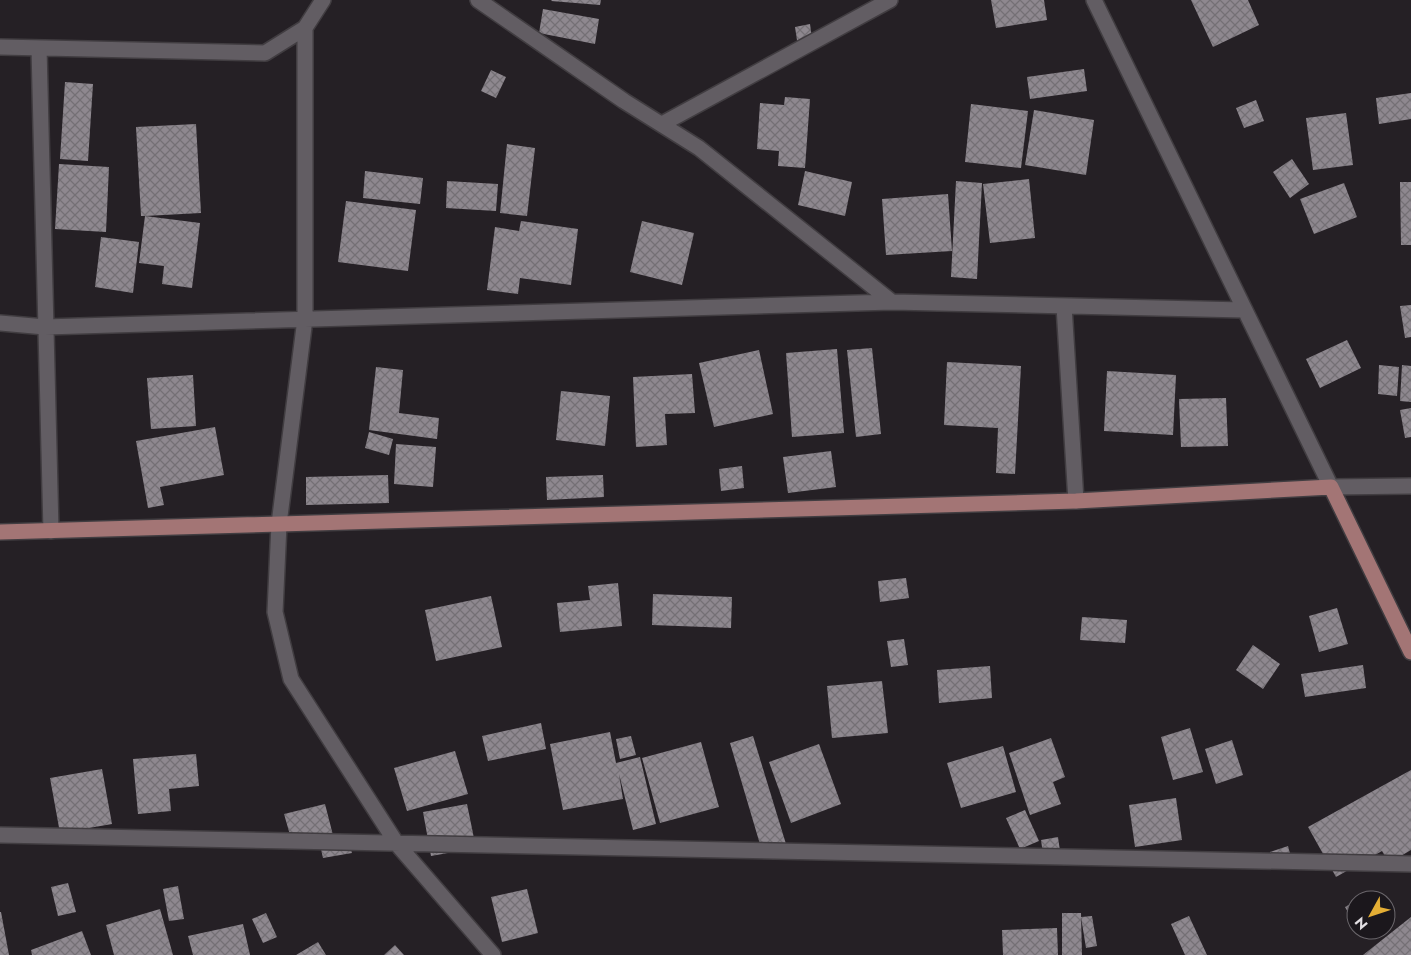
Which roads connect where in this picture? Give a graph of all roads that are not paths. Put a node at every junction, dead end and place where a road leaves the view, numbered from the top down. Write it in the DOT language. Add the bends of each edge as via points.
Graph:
graph roads {
  1 [pos="323,0"];
  2 [pos="478,0"];
  3 [pos="890,0"];
  4 [pos="1094,0"];
  5 [pos="304,28"];
  6 [pos="0,47"];
  7 [pos="39,48"];
  8 [pos="662,124"];
  9 [pos="892,302"];
  10 [pos="1064,306"];
  11 [pos="1244,310"];
  12 [pos="305,319"];
  13 [pos="0,324"];
  14 [pos="45,327"];
  15 [pos="1411,486"];
  16 [pos="1331,488"];
  17 [pos="1076,501"];
  18 [pos="279,524"];
  19 [pos="51,531"];
  20 [pos="0,532"];
  21 [pos="1411,652"];
  22 [pos="0,836"];
  23 [pos="398,844"];
  24 [pos="1411,864"];
  25 [pos="490,954"];
  1 -- 5 [label="street"];
  2 -- 8 [label="street"];
  3 -- 8 [label="street"];
  4 -- 11 [label="street"];
  5 -- 7 [label="street" via="265,53"];
  5 -- 12 [label="street"];
  6 -- 7 [label="street"];
  7 -- 14 [label="street"];
  8 -- 9 [label="street" via="699,148"];
  9 -- 10 [label="street"];
  9 -- 12 [label="street"];
  10 -- 11 [label="street"];
  10 -- 17 [label="street"];
  11 -- 16 [label="street"];
  12 -- 14 [label="street"];
  12 -- 18 [label="street"];
  13 -- 14 [label="street"];
  14 -- 19 [label="street"];
  15 -- 16 [label="street"];
  16 -- 17 [label="main road"];
  16 -- 21 [label="main road"];
  17 -- 18 [label="main road"];
  18 -- 19 [label="main road"];
  18 -- 23 [label="street" via="275,612 291,679"];
  19 -- 20 [label="main road"];
  22 -- 23 [label="street"];
  23 -- 24 [label="street"];
  23 -- 25 [label="street"];
}
